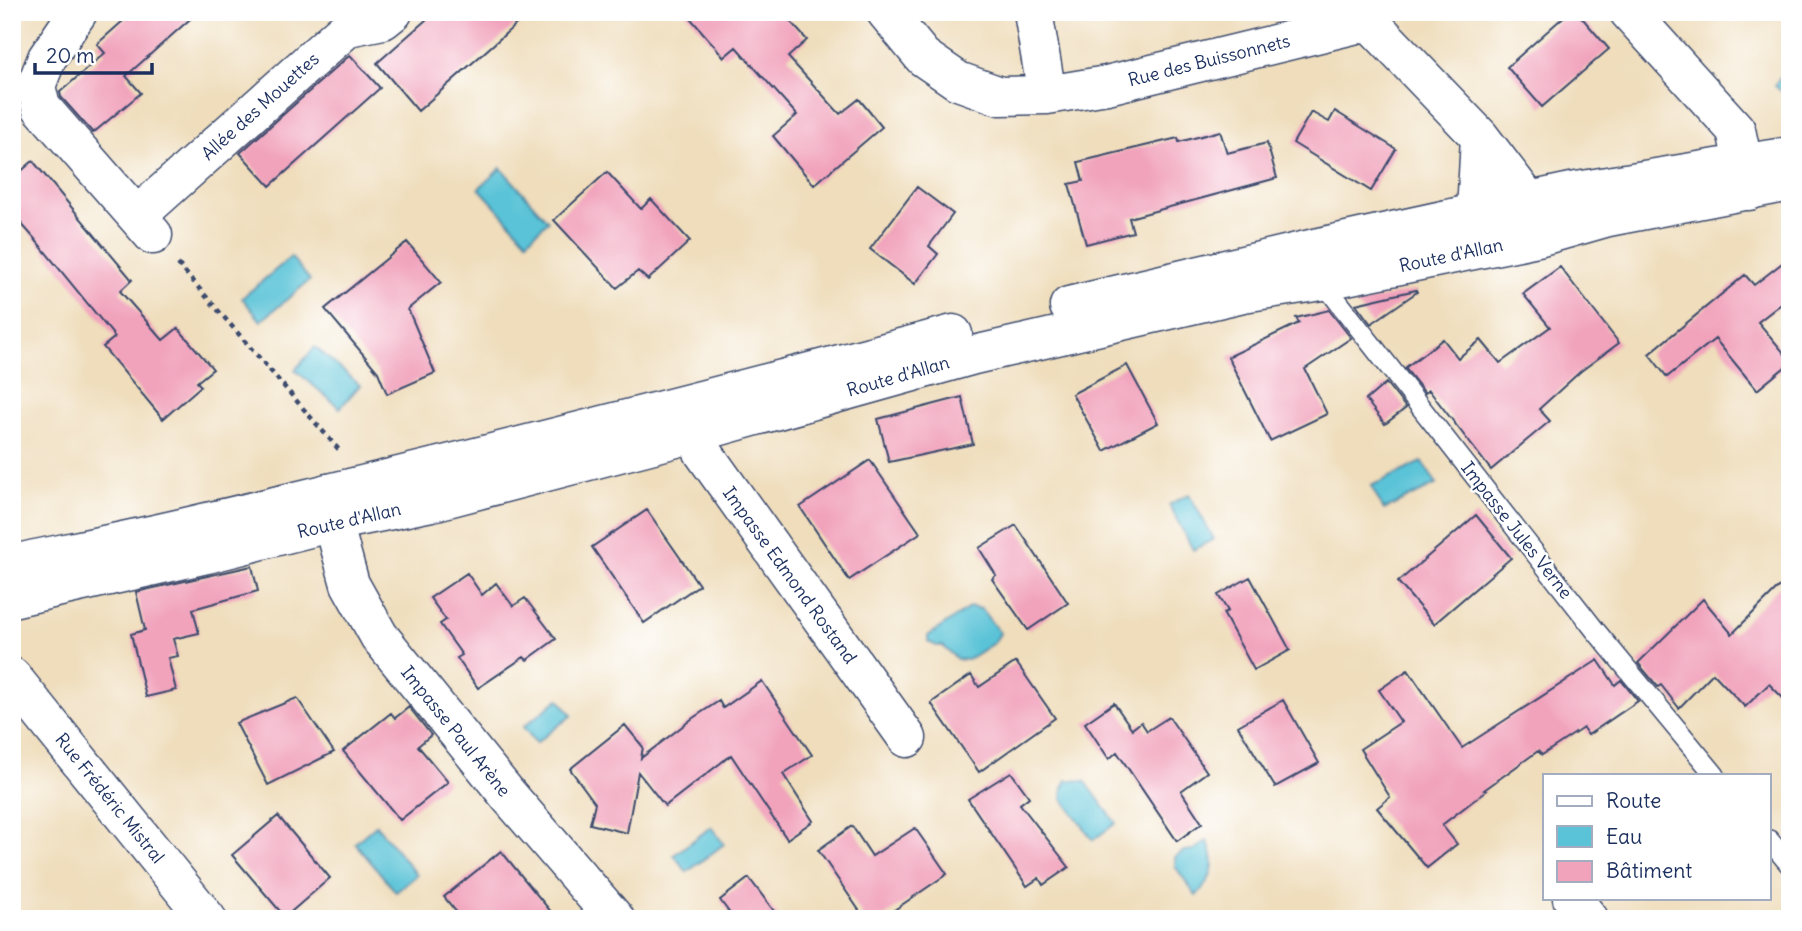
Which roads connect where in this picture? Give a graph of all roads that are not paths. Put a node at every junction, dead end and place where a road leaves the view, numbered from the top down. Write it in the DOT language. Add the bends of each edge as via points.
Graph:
graph roads {
  1 [pos="78,12"];
  2 [pos="393,12"];
  3 [pos="886,12"];
  4 [pos="1035,12"];
  5 [pos="1629,12"];
  6 [pos="1367,17"];
  7 [pos="1047,95"];
  8 [pos="1480,137"];
  9 [pos="1790,156"];
  10 [pos="1747,177"];
  11 [pos="1790,183"];
  12 [pos="1534,219"];
  13 [pos="1480,230"];
  14 [pos="1319,265"];
  15 [pos="696,418"];
  16 [pos="330,508"];
  17 [pos="12,564"];
  18 [pos="12,598"];
  19 [pos="12,677"];
  20 [pos="907,738"];
  21 [pos="1714,774"];
  22 [pos="1770,841"];
  23 [pos="1790,865"];
  24 [pos="1574,900"];
  25 [pos="207,919"];
  26 [pos="615,919"];
  27 [pos="1589,919"];
  1 -- 2 [label="street, Allée des Mouettes" via="47,58 36,86 41,107 145,226 348,27 383,20"];
  3 -- 7 [label="street, Rue des Buissonnets" via="923,57 958,80 1000,96"];
  4 -- 7 [label="street"];
  5 -- 10 [label="street" via="1736,130"];
  6 -- 7 [label="street, Rue des Buissonnets" via="1107,85"];
  6 -- 8 [label="street, Rue des Buissonnets"];
  8 -- 12 [label="street, Rue des Buissonnets"];
  8 -- 13 [label="street"];
  9 -- 10 [label="street, Route d'Allan"];
  10 -- 11 [label="street, Route d'Allan"];
  10 -- 12 [label="street, Route d'Allan" via="1608,217"];
  12 -- 13 [label="street, Route d'Allan"];
  13 -- 14 [label="street, Route d'Allan"];
  14 -- 15 [label="street, Route d'Allan" via="1242,293 971,342"];
  14 -- 21 [label="lane, Impasse Jules Verne" via="1595,630"];
  15 -- 16 [label="street, Route d'Allan" via="432,502"];
  15 -- 20 [label="street, Impasse Edmond Rostand" via="703,452"];
  16 -- 17 [label="street, Route d'Allan" via="196,525"];
  16 -- 18 [label="street, Route d'Allan" via="206,554"];
  16 -- 26 [label="street, Impasse Paul Arène" via="350,584 379,636"];
  19 -- 25 [label="street, Rue Frédéric Mistral"];
  22 -- 23 [label="lane"];
  24 -- 27 [label="street"];
}
